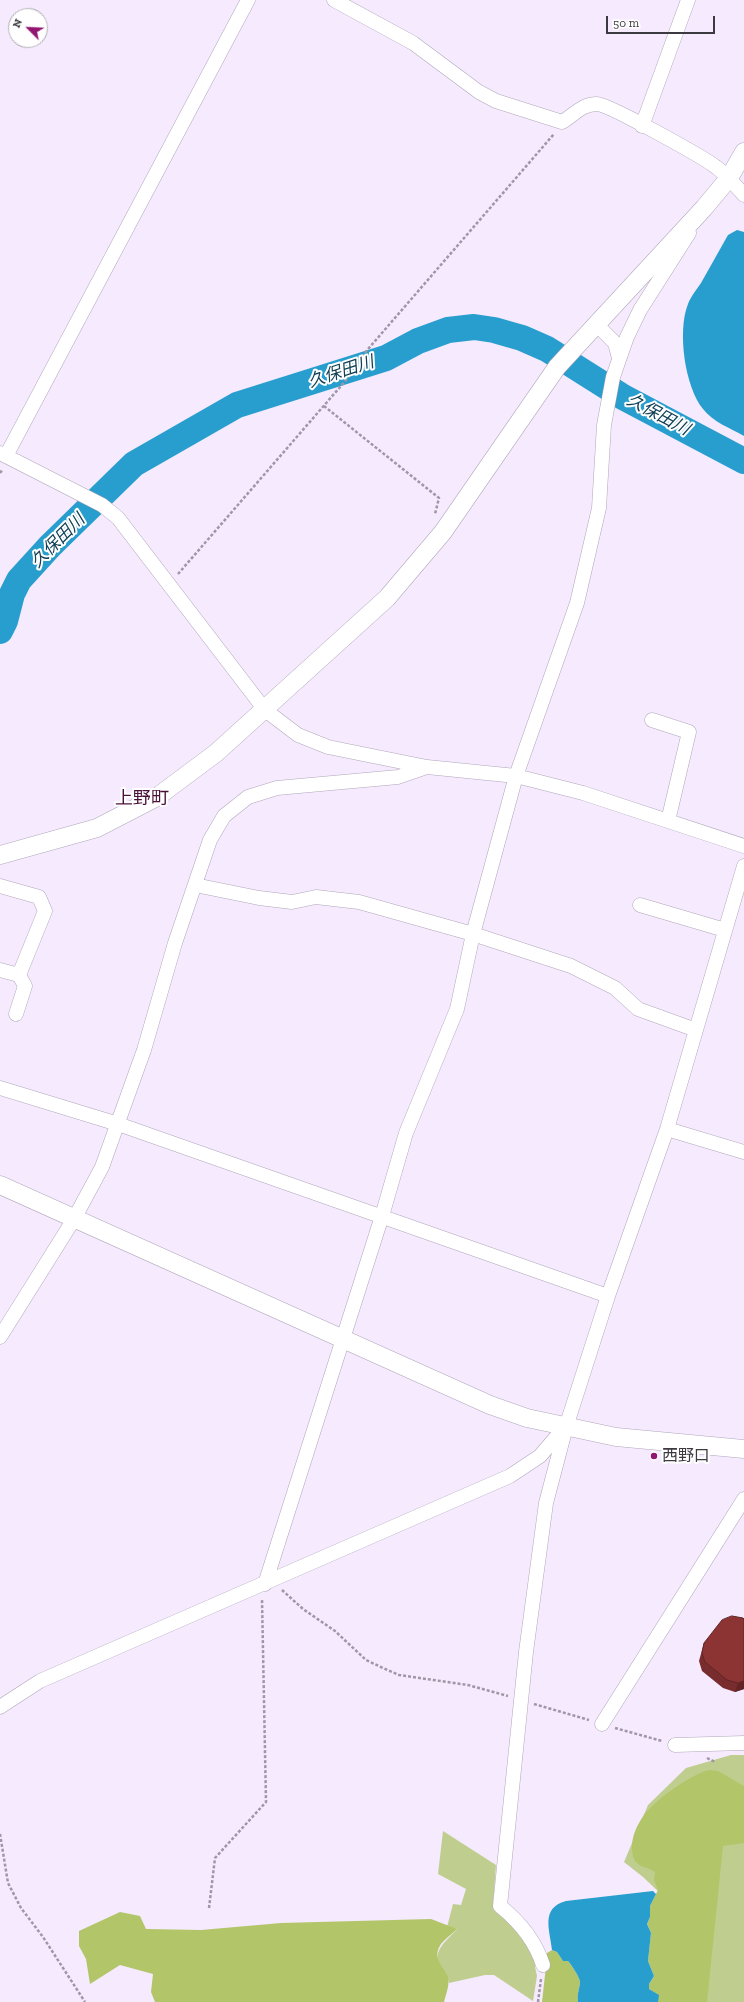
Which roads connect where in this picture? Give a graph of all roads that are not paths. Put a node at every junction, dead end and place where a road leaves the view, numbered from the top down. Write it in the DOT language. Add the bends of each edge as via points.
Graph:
graph roads {
  1 [pos="248,0"];
  2 [pos="334,0"];
  3 [pos="688,0"];
  4 [pos="642,126"];
  5 [pos="744,152"];
  6 [pos="729,178"];
  7 [pos="744,195"];
  8 [pos="704,208"];
  9 [pos="596,324"];
  10 [pos="619,358"];
  11 [pos="3,455"];
  12 [pos="265,710"];
  13 [pos="652,720"];
  14 [pos="427,767"];
  15 [pos="516,776"];
  16 [pos="668,821"];
  17 [pos="744,846"];
  18 [pos="0,855"];
  19 [pos="744,866"];
  20 [pos="195,885"];
  21 [pos="0,886"];
  22 [pos="640,905"];
  23 [pos="725,930"];
  24 [pos="473,934"];
  25 [pos="0,970"];
  26 [pos="19,976"];
  27 [pos="16,1014"];
  28 [pos="696,1030"];
  29 [pos="0,1088"];
  30 [pos="118,1124"];
  31 [pos="667,1129"];
  32 [pos="744,1152"];
  33 [pos="0,1185"];
  34 [pos="382,1216"];
  35 [pos="74,1219"];
  36 [pos="608,1296"];
  37 [pos="0,1337"];
  38 [pos="342,1339"];
  39 [pos="566,1427"];
  40 [pos="744,1449"];
  41 [pos="744,1499"];
  42 [pos="266,1583"];
  43 [pos="0,1707"];
  44 [pos="602,1724"];
  45 [pos="744,1743"];
  46 [pos="675,1744"];
  47 [pos="543,1965"];
  1 -- 11 [label="street"];
  2 -- 4 [label="street" via="413,43 479,92 496,101 562,122 587,105 599,104"];
  3 -- 4 [label="street"];
  4 -- 6 [label="street" via="714,166"];
  5 -- 6 [label="street"];
  6 -- 7 [label="street"];
  6 -- 8 [label="street"];
  8 -- 9 [label="street"];
  8 -- 10 [label="street" via="640,310"];
  9 -- 10 [label="street" via="615,342"];
  9 -- 12 [label="street" via="557,367 443,532 387,598"];
  10 -- 15 [label="street" via="608,396 599,508 587,564 577,603"];
  11 -- 12 [label="street" via="88,497 118,518"];
  12 -- 14 [label="street" via="298,735 328,748"];
  12 -- 18 [label="street" via="216,753 157,798 97,828"];
  13 -- 16 [label="street" via="689,732"];
  14 -- 15 [label="street"];
  14 -- 20 [label="street" via="398,777 276,788 248,797 224,816 210,840"];
  15 -- 16 [label="street" via="584,793"];
  15 -- 24 [label="street"];
  16 -- 17 [label="street"];
  19 -- 23 [label="street"];
  20 -- 24 [label="street" via="292,902 316,897 359,902"];
  20 -- 30 [label="street" via="144,1050"];
  21 -- 26 [label="street" via="39,897 46,911"];
  22 -- 23 [label="street"];
  23 -- 28 [label="street"];
  24 -- 28 [label="street" via="572,966 615,988 638,1009"];
  24 -- 34 [label="street" via="457,1008 406,1133"];
  25 -- 26 [label="street"];
  26 -- 27 [label="street" via="25,986"];
  28 -- 31 [label="street"];
  29 -- 30 [label="street"];
  30 -- 34 [label="street"];
  30 -- 35 [label="street" via="102,1167"];
  31 -- 32 [label="street"];
  31 -- 36 [label="street"];
  33 -- 35 [label="street"];
  34 -- 36 [label="street"];
  34 -- 38 [label="street"];
  35 -- 37 [label="street"];
  35 -- 38 [label="street"];
  36 -- 39 [label="street"];
  38 -- 39 [label="street" via="490,1405 527,1418"];
  38 -- 42 [label="street"];
  39 -- 40 [label="street" via="616,1437"];
  39 -- 42 [label="street" via="540,1456 510,1476"];
  39 -- 47 [label="street" via="546,1503 526,1652 500,1906 518,1921 538,1949"];
  41 -- 44 [label="street"];
  42 -- 43 [label="street" via="40,1681"];
  45 -- 46 [label="street"];
}
